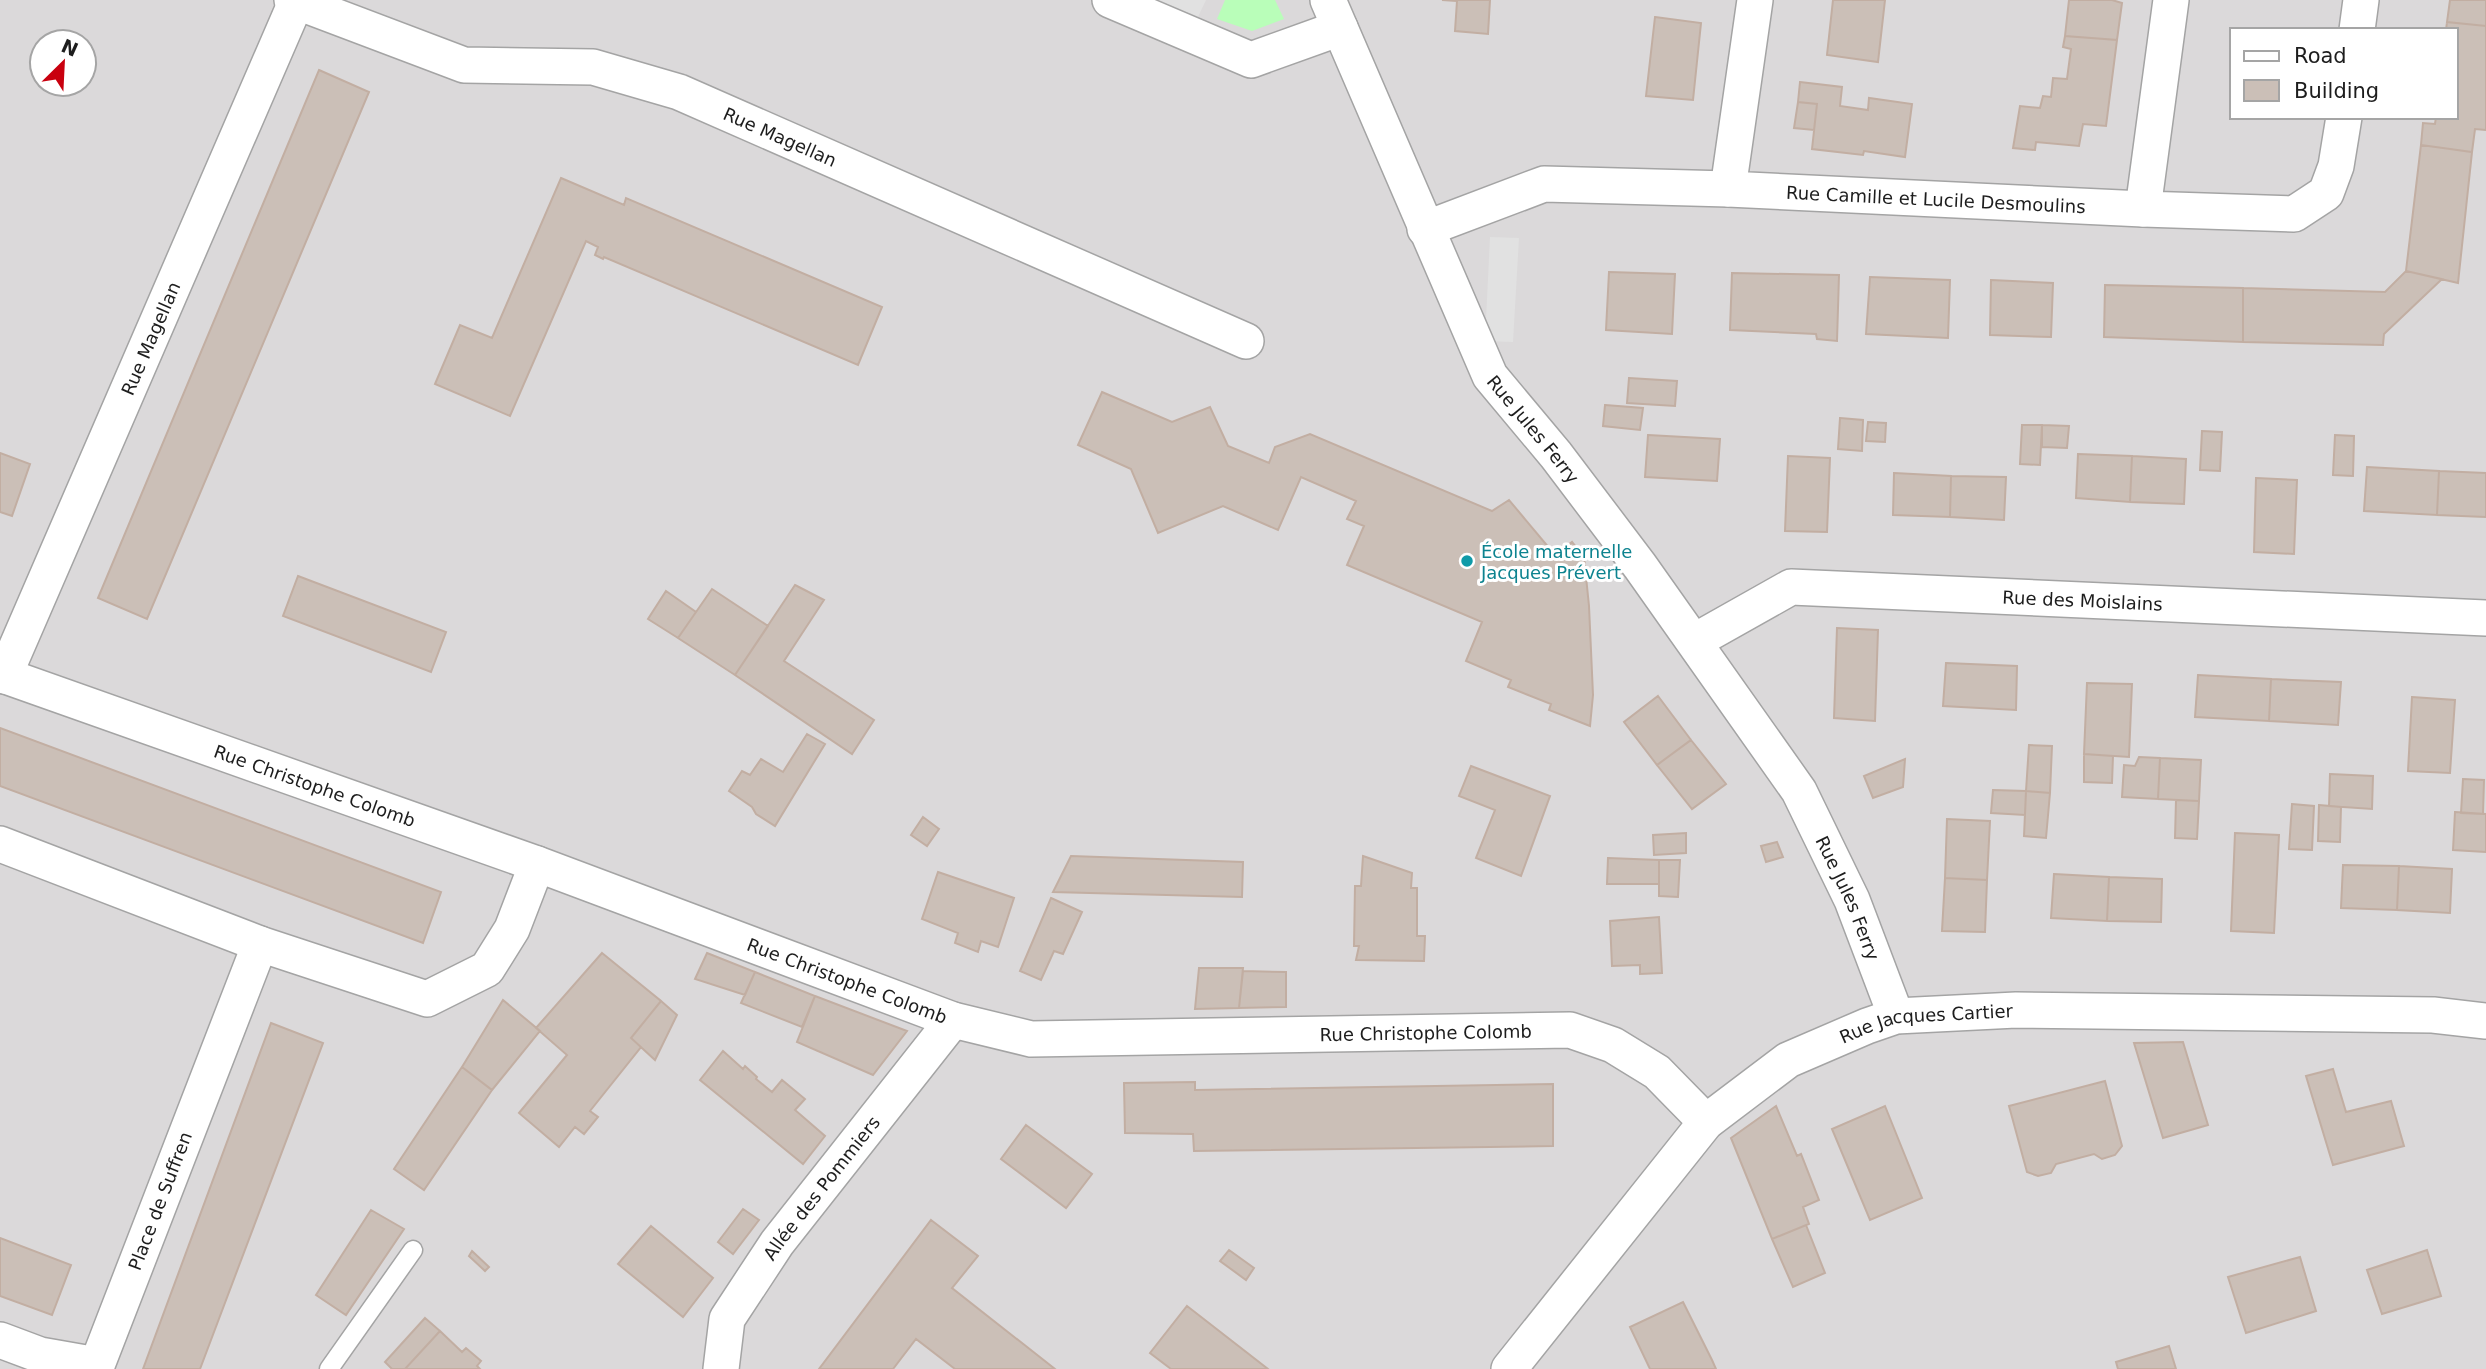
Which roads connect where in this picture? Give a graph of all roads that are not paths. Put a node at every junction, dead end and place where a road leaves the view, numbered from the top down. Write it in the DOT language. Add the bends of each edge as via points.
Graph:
graph roads {
  1 [pos="1110,0"];
  2 [pos="1755,0"];
  3 [pos="2171,0"];
  4 [pos="2361,0"];
  5 [pos="294,1"];
  6 [pos="1334,14"];
  7 [pos="2357,28"];
  8 [pos="2344,119"];
  9 [pos="1728,190"];
  10 [pos="2143,208"];
  11 [pos="1425,229"];
  12 [pos="1246,341"];
  13 [pos="2486,618"];
  14 [pos="1695,642"];
  15 [pos="2,675"];
  16 [pos="0,844"];
  17 [pos="537,864"];
  18 [pos="260,944"];
  19 [pos="1896,1016"];
  20 [pos="953,1020"];
  21 [pos="2486,1021"];
  22 [pos="1706,1122"];
  23 [pos="413,1250"];
  24 [pos="0,1340"];
  25 [pos="330,1369"];
  26 [pos="721,1369"];
  27 [pos="1509,1369"];
  1 -- 6 [label="street, Rue Jules Ferry" via="1251,60"];
  2 -- 9 [label="street"];
  3 -- 10 [label="street"];
  4 -- 7 [label="street"];
  5 -- 12 [label="street, Rue Magellan" via="464,65 593,67 679,92"];
  5 -- 15 [label="street, Rue Magellan"];
  6 -- 11 [label="street, Rue Jules Ferry"];
  8 -- 10 [label="street, Rue Camille et Lucile Desmoulins" via="2326,193 2294,214"];
  9 -- 10 [label="street, Rue Camille et Lucile Desmoulins"];
  9 -- 11 [label="street, Rue Camille et Lucile Desmoulins" via="1544,184"];
  11 -- 14 [label="street, Rue Jules Ferry" via="1490,376 1556,454"];
  13 -- 14 [label="street, Rue des Moislains" via="1791,587"];
  14 -- 19 [label="street, Rue Jules Ferry" via="1799,791 1852,900"];
  15 -- 17 [label="street, Rue Christophe Colomb"];
  16 -- 18 [label="street"];
  17 -- 18 [label="street" via="512,929 487,969 427,999"];
  17 -- 20 [label="street, Rue Christophe Colomb"];
  18 -- 24 [label="street, Place de Suffren" via="97,1365 40,1355"];
  19 -- 21 [label="street, Rue Jacques Cartier" via="2016,1010 2433,1015"];
  19 -- 22 [label="street, Rue Jacques Cartier" via="1788,1060"];
  20 -- 22 [label="street, Rue Christophe Colomb" via="1031,1039 1570,1030 1613,1045 1657,1072"];
  20 -- 26 [label="street, Allée des Pommiers" via="777,1243 727,1319"];
  22 -- 27 [label="street, Rue Jacques Cartier"];
  23 -- 25 [label="lane"];
}
